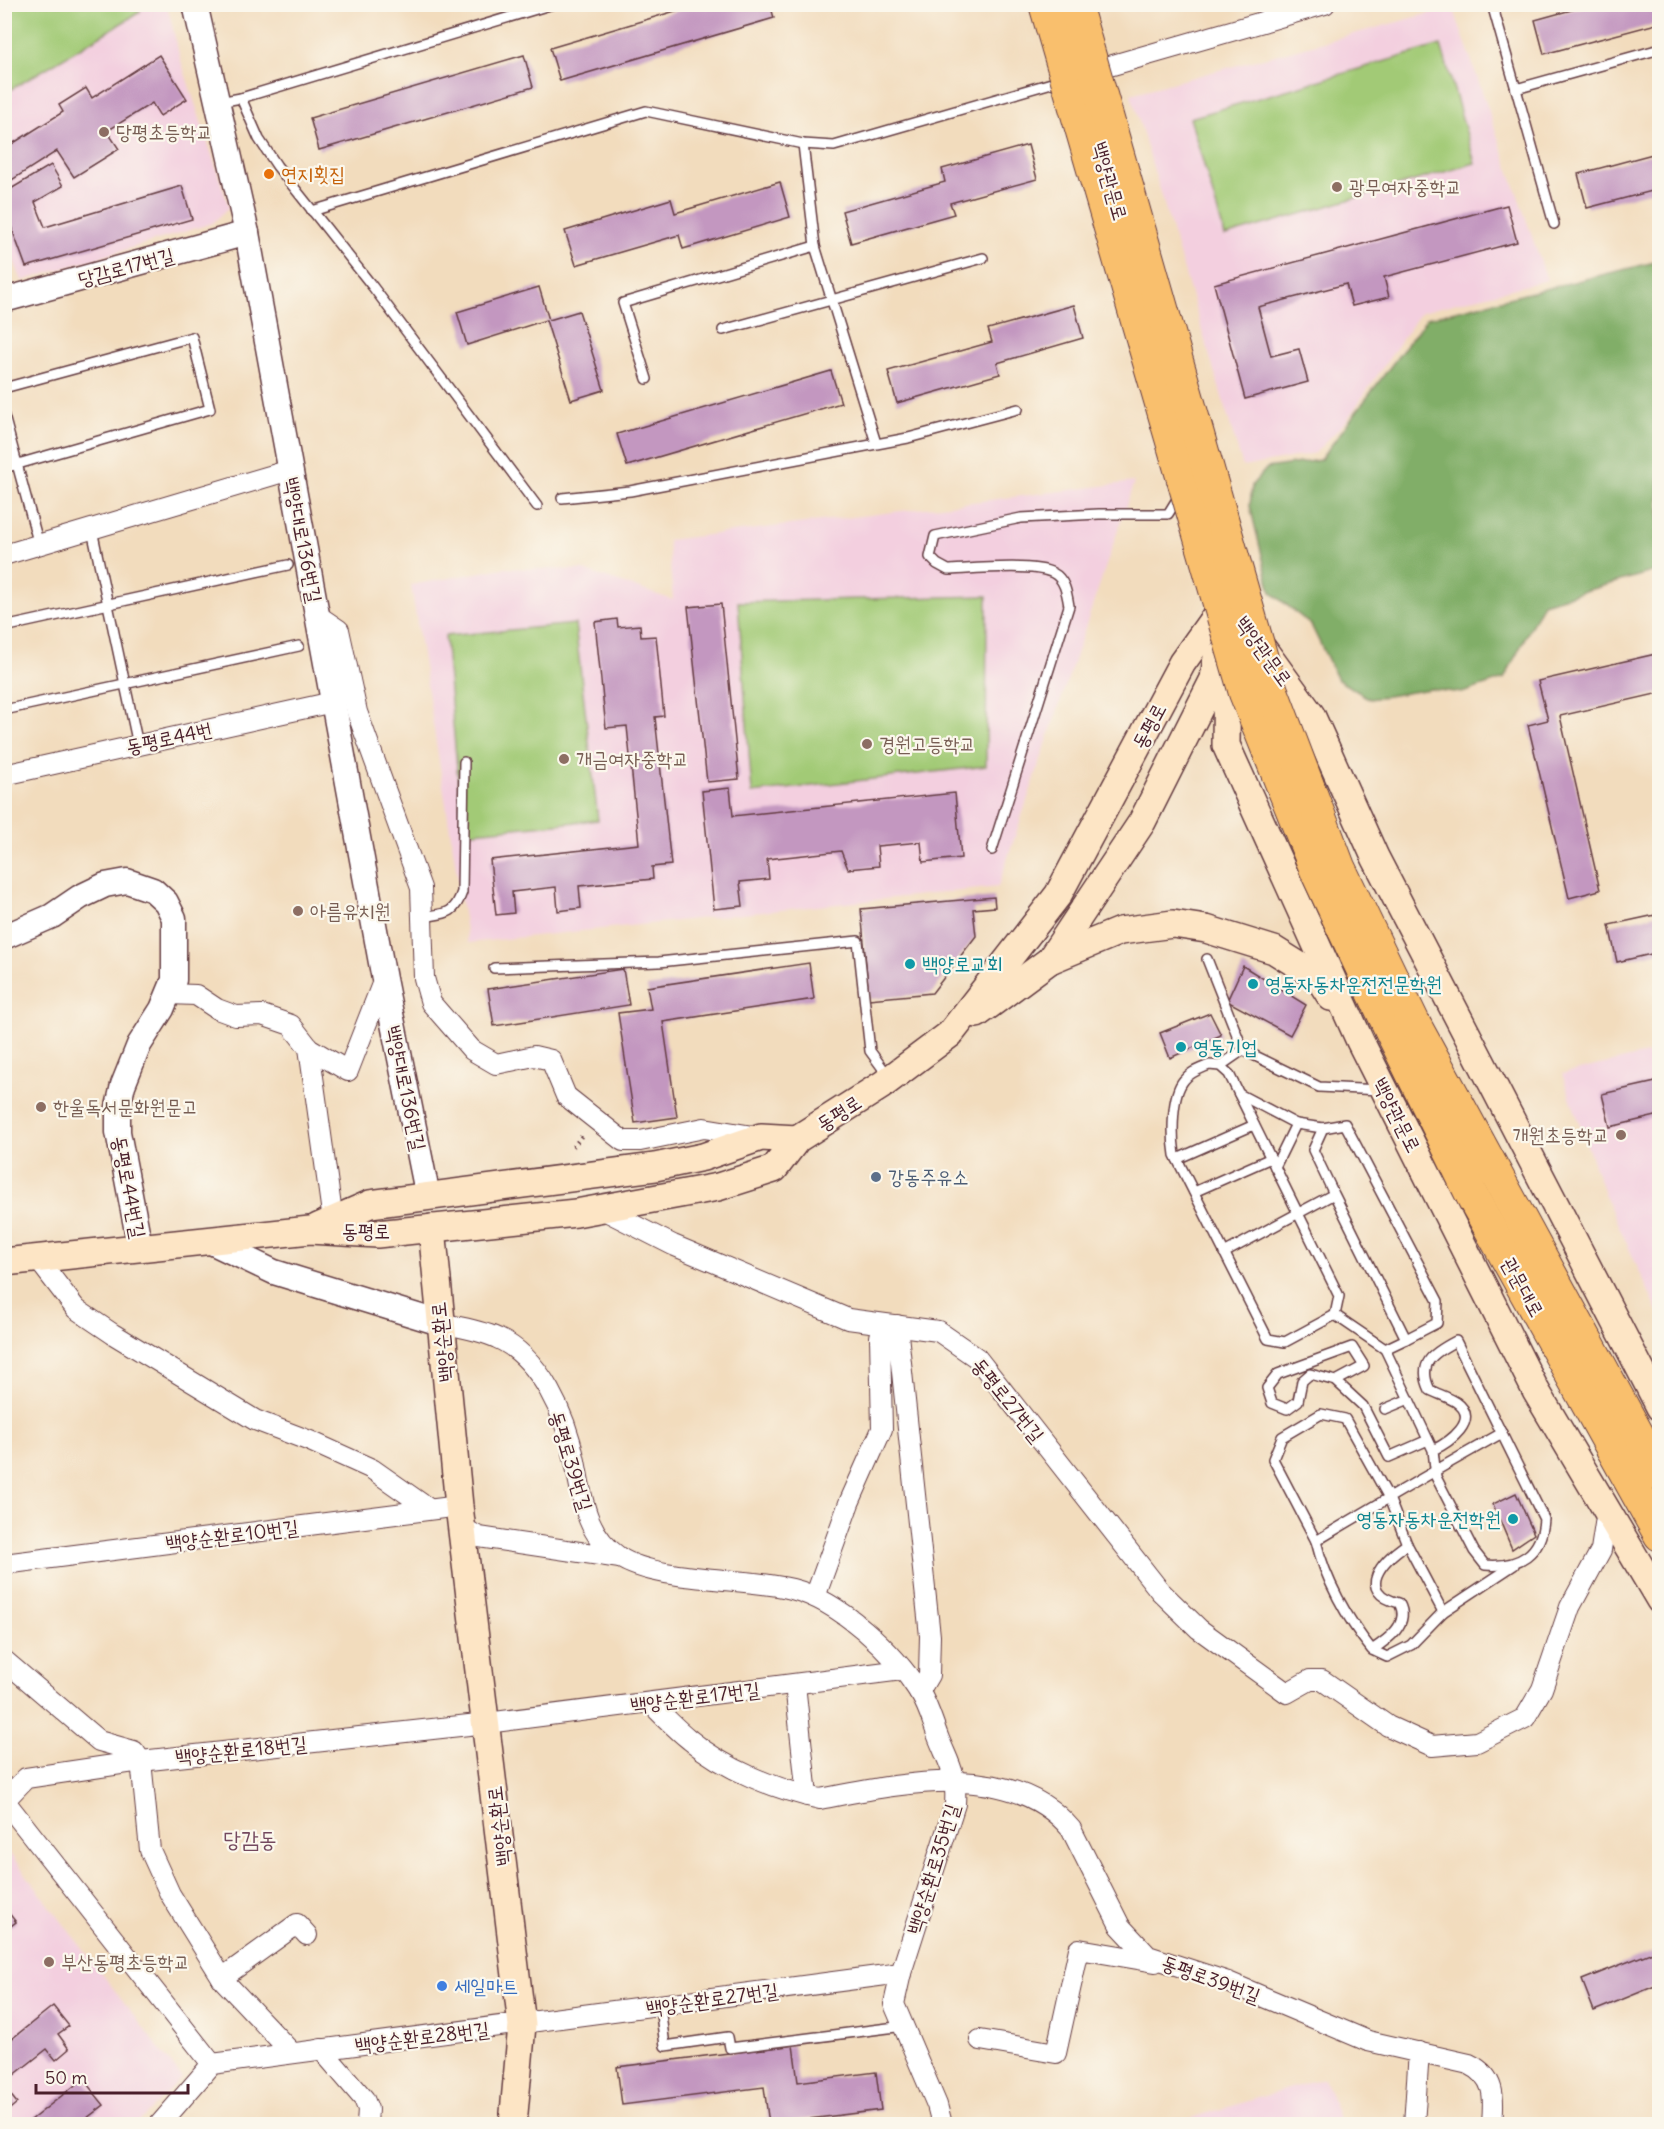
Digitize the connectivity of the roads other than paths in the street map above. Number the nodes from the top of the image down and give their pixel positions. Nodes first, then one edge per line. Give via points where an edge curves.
1 (195, 4) edge
2 (552, 4) edge
3 (1045, 4) edge
4 (1061, 4) edge
5 (1075, 4) edge
6 (1325, 4) edge
7 (1492, 4) edge
8 (1659, 49) edge
9 (1081, 74) junction
10 (1516, 89) junction
11 (230, 100) junction
12 (803, 144) junction
13 (312, 212) junction
14 (1554, 224) dead end
15 (247, 233) junction
16 (814, 246) junction
17 (983, 258) dead end
18 (831, 299) junction
19 (4, 300) edge
20 (723, 330) dead end
21 (647, 379) dead end
22 (4, 388) edge
23 (1018, 409) dead end
24 (4, 416) edge
25 (876, 443) junction
26 (18, 464) junction
27 (4, 468) edge
28 (290, 470) junction
29 (1192, 474) junction
30 (562, 498) dead end
31 (537, 506) dead end
32 (92, 530) junction
33 (39, 545) junction
34 (4, 555) edge
35 (288, 565) dead end
36 (1227, 600) junction
37 (108, 605) junction
38 (317, 615) junction
39 (4, 627) edge
40 (299, 646) dead end
41 (124, 684) junction
42 (333, 702) junction
43 (4, 710) edge
44 (138, 745) junction
45 (464, 762) dead end
46 (4, 775) edge
47 (992, 850) dead end
48 (422, 917) junction
49 (4, 937) edge
50 (1207, 958) dead end
51 (1050, 960) junction
52 (494, 968) dead end
53 (384, 979) junction
54 (168, 994) junction
55 (1404, 1031) junction
56 (950, 1034) junction
57 (1360, 1041) junction
58 (309, 1048) junction
59 (1243, 1050) junction
60 (1220, 1066) junction
61 (891, 1078) junction
62 (1385, 1091) junction
63 (1239, 1094) junction
64 (1296, 1124) junction
65 (1254, 1125) junction
66 (1323, 1128) junction
67 (761, 1137) junction
68 (797, 1139) junction
69 (1177, 1159) junction
70 (1273, 1162) junction
71 (1194, 1192) junction
72 (1334, 1194) junction
73 (428, 1197) junction
74 (602, 1209) junction
75 (1298, 1214) junction
76 (321, 1226) junction
77 (432, 1228) junction
78 (208, 1240) junction
79 (141, 1247) junction
80 (1224, 1253) junction
81 (37, 1258) junction
82 (4, 1262) edge
83 (1335, 1315) junction
84 (440, 1323) junction
85 (897, 1325) junction
86 (1406, 1339) junction
87 (1385, 1349) junction
88 (1336, 1381) junction
89 (1409, 1399) junction
90 (1659, 1407) edge
91 (1385, 1409) dead end
92 (1502, 1433) junction
93 (1428, 1440) junction
94 (1433, 1450) junction
95 (1435, 1470) junction
96 (1659, 1474) edge
97 (1389, 1498) junction
98 (429, 1509) junction
99 (1607, 1511) junction
100 (461, 1517) junction
101 (1659, 1534) edge
102 (1316, 1541) junction
103 (1407, 1544) junction
104 (620, 1558) junction
105 (1520, 1562) junction
106 (4, 1564) edge
107 (815, 1597) junction
108 (1659, 1600) edge
109 (1443, 1612) junction
110 (1372, 1650) junction
111 (4, 1660) edge
112 (902, 1671) junction
113 (795, 1684) junction
114 (919, 1692) junction
115 (650, 1702) junction
116 (488, 1723) junction
117 (141, 1761) junction
118 (957, 1781) junction
119 (807, 1796) junction
120 (5, 1800) edge
121 (307, 1935) dead end
122 (1167, 1964) junction
123 (901, 1973) junction
124 (222, 1978) junction
125 (660, 2007) junction
126 (522, 2025) junction
127 (904, 2026) junction
128 (980, 2040) dead end
129 (321, 2049) junction
130 (1419, 2052) junction
131 (292, 2053) junction
132 (212, 2064) junction
133 (160, 2124) edge
134 (367, 2124) edge
135 (513, 2124) edge
136 (942, 2124) edge
137 (1414, 2124) edge
138 (1492, 2124) edge

1 - 11 street, 백양대로136번길
2 - 11 lane
3 - 55 highway, bridge via 1245,693 1318,875
4 - 9 main road, 백양관문로
5 - 55 highway, bridge via 1269,683
6 - 9 street
7 - 10 lane
8 - 10 lane
9 - 12 lane via 848,143
9 - 29 main road, 백양관문로
10 - 14 lane
11 - 13 lane, 백양대로136번길
11 - 15 street, 백양대로136번길
12 - 13 lane via 646,111
12 - 16 lane
13 - 31 lane, 백양대로136번길
15 - 19 street, 당감로17번길
15 - 28 street, 백양대로136번길
16 - 18 lane
16 - 21 lane via 623,303
17 - 18 lane
18 - 20 lane
18 - 25 lane
22 - 26 lane via 192,337 210,409
23 - 25 lane
24 - 26 lane
25 - 30 lane via 630,492
26 - 27 lane
26 - 33 lane
28 - 32 street
28 - 38 street, 백양대로136번길
29 - 36 main road, 백양관문로
29 - 47 lane via 1168,514 1021,518 935,536 930,556 948,570 1037,568 1055,573 1066,589 1069,606
32 - 33 street
32 - 37 lane
33 - 34 street
35 - 37 lane
36 - 51 main road, 동평로 via 1214,679 1142,822
36 - 56 main road, 동평로 via 1182,663 1058,895
36 - 57 main road, 백양관문로 via 1226,745
36 - 90 main road, 백양관문로 via 1311,715 1375,857
37 - 39 lane
37 - 41 lane
38 - 42 street, 백양대로136번길
38 - 48 street via 339,630 357,712 421,888
40 - 41 lane
41 - 43 lane
41 - 44 lane
42 - 44 street, 동평로44번
42 - 53 street, 백양대로136번길
44 - 46 street, 동평로44번
45 - 48 lane via 462,892 451,912
48 - 67 street via 424,978 431,1003 472,1050 496,1064 534,1056 551,1060 566,1096 622,1141 704,1128
49 - 54 street, 동평로44번길 via 52,916 105,885 127,881 141,884 166,902 174,918 176,957
50 - 59 lane
51 - 56 main road
51 - 57 main road via 1120,931 1173,924 1206,929 1274,950 1319,978
52 - 61 lane via 659,962 858,941 870,1051
53 - 58 street, 백양대로136번길 via 348,1071
53 - 73 street, 백양대로136번길
54 - 58 street via 196,995 236,1016 262,1015 291,1025
54 - 79 street, 동평로44번길 via 139,1046 118,1107 117,1132
55 - 96 highway, 관문대로
55 - 101 highway, 관문대로 via 1472,1196
56 - 61 main road, 동평로
57 - 62 main road, 백양관문로
58 - 76 street, 동평로
59 - 60 lane
59 - 62 lane via 1319,1087
60 - 63 lane
60 - 69 lane via 1209,1065 1182,1082 1172,1133
61 - 68 main road, 동평로
62 - 99 main road, 백양관문로 via 1536,1391
63 - 64 lane
63 - 65 lane
64 - 66 lane
64 - 70 lane
65 - 69 lane
65 - 70 lane
66 - 72 lane via 1313,1150
66 - 86 lane via 1345,1124 1438,1301 1437,1323
67 - 68 main road, 동평로
67 - 73 main road, 동평로 via 703,1157 655,1167
68 - 74 main road, 동평로 via 774,1169 718,1187
69 - 71 lane
70 - 71 lane
70 - 75 lane
71 - 80 lane
72 - 75 lane
72 - 86 lane
73 - 76 main road, 동평로 via 370,1204
74 - 77 main road, 동평로
74 - 85 street, 동평로27번길 via 673,1245 848,1319
75 - 80 lane
75 - 83 lane via 1339,1296
76 - 77 main road, 동평로 via 376,1234
76 - 78 main road, 동평로
77 - 84 main road, 백양순환로
78 - 79 main road, 동평로
78 - 84 street, 동평로39번길 via 274,1272
79 - 81 main road, 동평로
80 - 83 lane via 1268,1339 1285,1342
81 - 82 main road, 동평로
81 - 98 street via 66,1299 112,1334 255,1420 372,1469
83 - 87 lane
84 - 100 main road, 백양순환로
84 - 104 street, 동평로39번길 via 499,1338 528,1362 543,1381 565,1429 582,1507 605,1546
85 - 99 street, 동평로27번길 via 938,1331 977,1358 1160,1591 1199,1629 1287,1693 1310,1680 1322,1680 1388,1726 1432,1746 1477,1742 1525,1718 1542,1689 1570,1608 1601,1550
85 - 107 street via 880,1337 882,1429 849,1503
85 - 114 street via 930,1636 929,1675
86 - 87 lane
87 - 89 lane
88 - 88 lane via 1364,1366 1352,1347 1278,1374 1267,1388 1272,1403 1287,1409 1298,1401 1302,1381 1310,1374
88 - 93 lane via 1363,1406 1389,1456
89 - 91 lane
89 - 93 lane
92 - 94 lane via 1456,1341 1438,1350 1427,1362 1424,1378 1430,1390 1457,1403 1463,1426 1458,1436
92 - 95 lane
92 - 105 lane via 1544,1519 1543,1534 1536,1548
93 - 94 lane
94 - 95 lane
95 - 97 lane
95 - 105 lane via 1474,1551 1485,1565
97 - 102 lane
97 - 102 lane via 1345,1419 1321,1414 1300,1425 1282,1437 1273,1459
97 - 103 lane
98 - 100 street, 백양순환로10번길
98 - 106 street, 백양순환로10번길
99 - 108 main road, 백양관문로
100 - 104 street via 479,1537
100 - 116 main road, 백양순환로
102 - 110 lane via 1322,1565
103 - 109 lane
103 - 110 lane via 1391,1554 1374,1581 1377,1591 1387,1600 1399,1603 1403,1610 1392,1637
104 - 107 street, 동평로39번길 via 657,1571 782,1587
105 - 109 lane
107 - 112 street, 동평로39번길 via 857,1625
109 - 110 lane via 1411,1645 1387,1657
111 - 117 street via 99,1741 134,1751
112 - 113 street, 백양순환로17번길
112 - 114 street, 동평로39번길
113 - 115 street, 백양순환로17번길
113 - 119 street
114 - 118 street, 백양순환로35번길
115 - 116 street, 백양순환로17번길
115 - 119 street, 동평로39번길 via 692,1742 730,1766
116 - 117 street, 백양순환로18번길
116 - 126 main road, 백양순환로
117 - 120 street, 백양순환로18번길 via 27,1778
117 - 124 street via 150,1850 170,1894
118 - 119 street, 동평로39번길 via 916,1783 820,1798
118 - 122 street, 동평로39번길 via 1036,1800 1061,1817 1071,1829 1120,1926 1148,1956
118 - 123 street, 백양순환로35번길 via 955,1804
120 - 132 street
121 - 124 street via 297,1924
122 - 128 street via 1078,1949 1056,2053
122 - 130 street, 동평로39번길 via 1228,1982 1368,2042
123 - 125 street, 백양순환로27번길
123 - 127 street, 백양순환로35번길 via 894,2004
124 - 131 street
125 - 126 street, 백양순환로27번길
125 - 127 lane via 665,2046 728,2037 730,2048
126 - 129 street, 백양순환로28번길
126 - 135 main road, 백양순환로
127 - 136 street, 백양순환로35번길
129 - 131 street, 백양순환로28번길
129 - 134 street, 백양순환로28번길 via 364,2099
130 - 137 street
130 - 138 street, 동평로39번길 via 1483,2071 1494,2102
131 - 132 street, 백양순환로28번길
132 - 133 street

